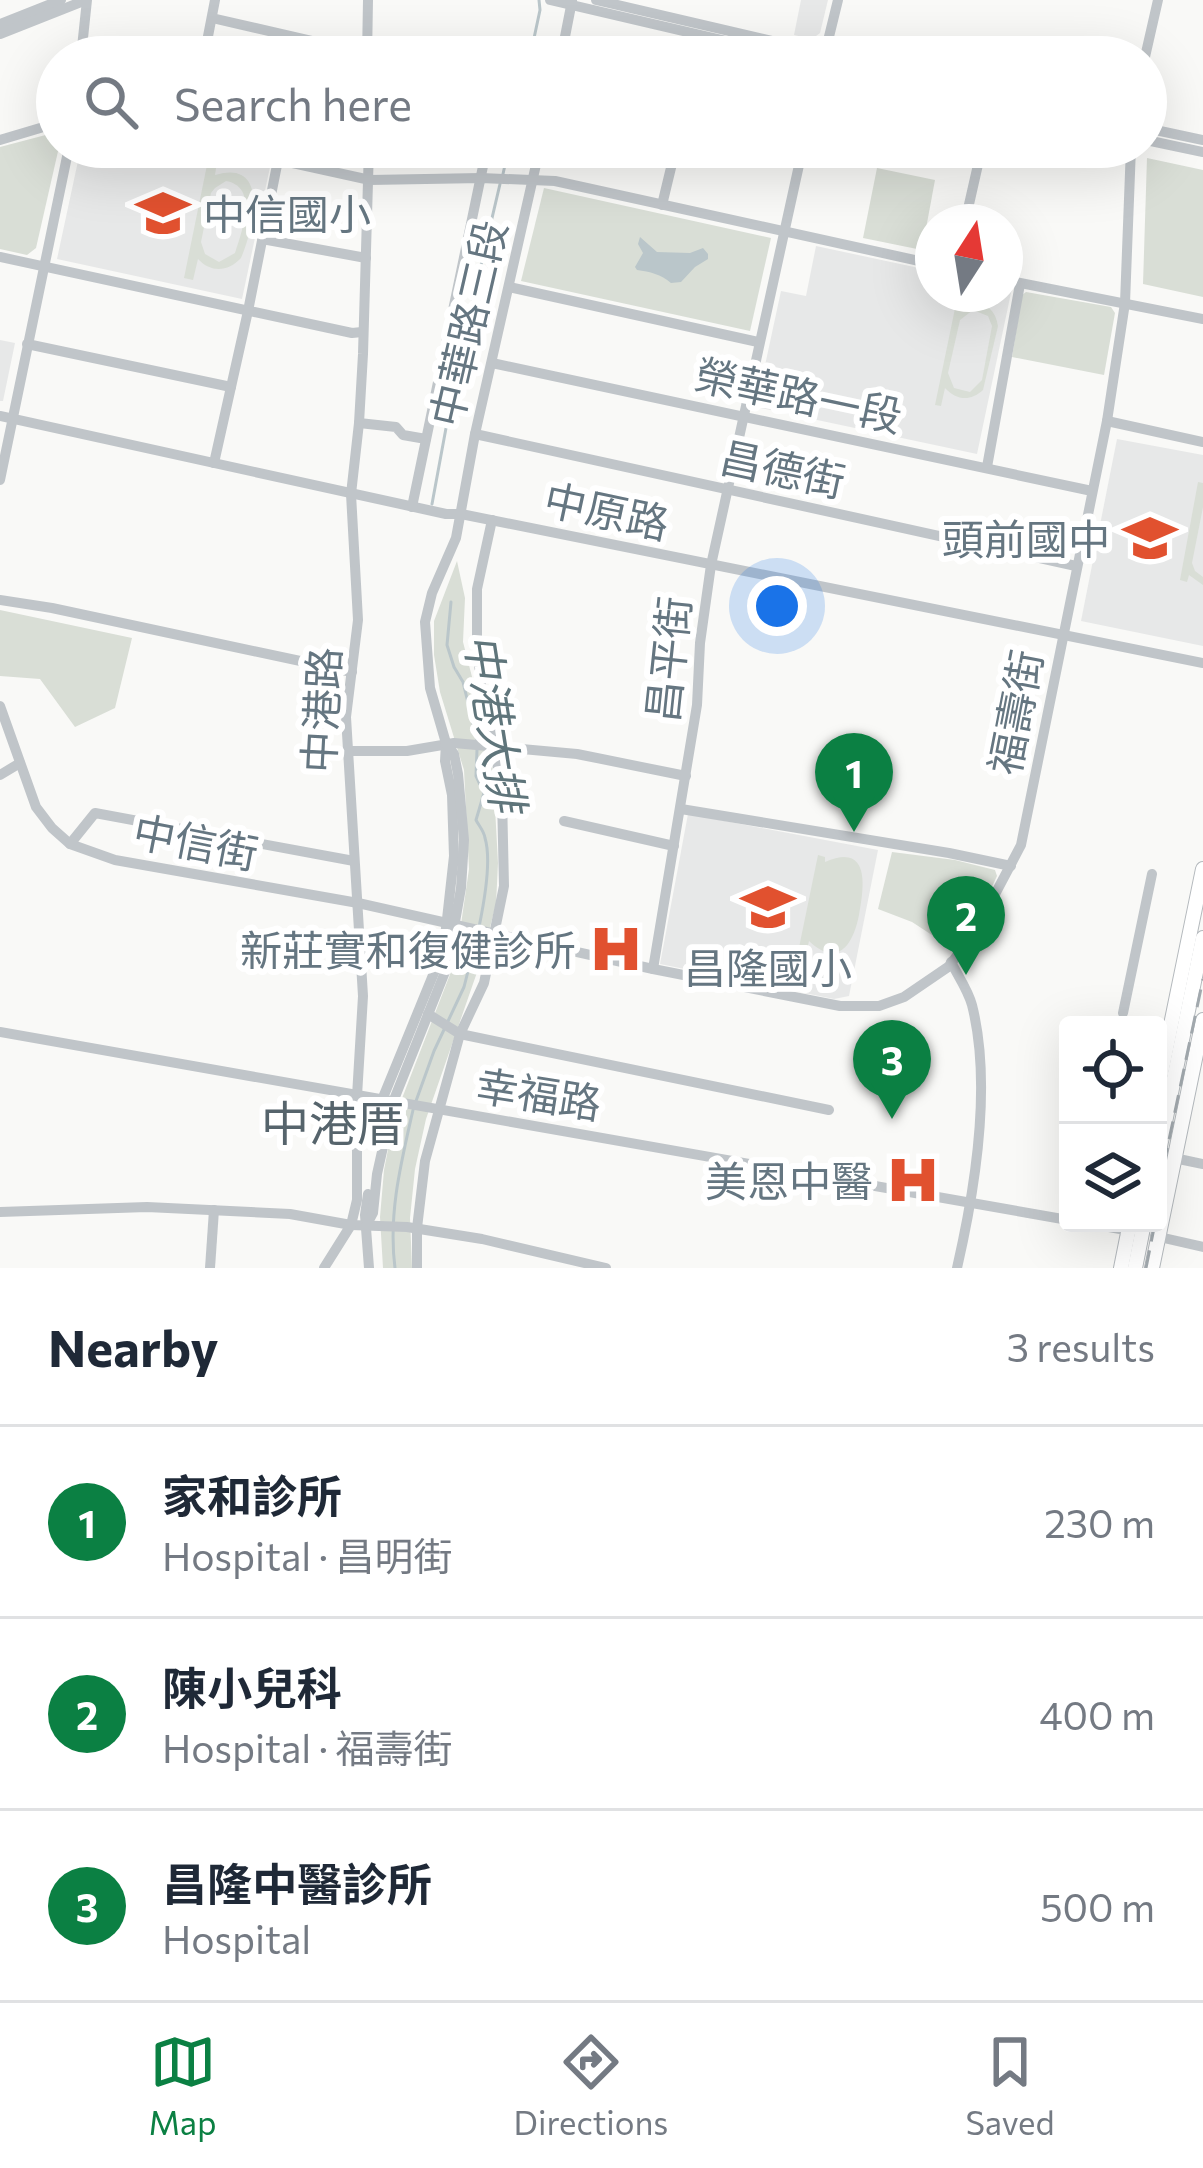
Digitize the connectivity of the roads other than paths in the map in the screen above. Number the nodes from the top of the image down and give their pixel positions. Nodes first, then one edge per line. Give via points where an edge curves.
1 (61, 0) edge
2 (86, 0) edge
3 (215, 0) edge
4 (368, 0) edge
5 (552, 0) edge
6 (596, 0) edge
7 (838, 0) edge
8 (1158, 0) edge
9 (572, 3) edge
10 (212, 17) junction
11 (0, 23) edge
12 (0, 34) edge
13 (83, 36) edge
14 (208, 36) edge
15 (290, 36) edge
16 (367, 36) edge
17 (565, 36) edge
18 (703, 36) edge
19 (746, 36) edge
20 (829, 36) edge
21 (1150, 36) edge
22 (36, 129) edge
23 (1167, 132) edge
24 (0, 140) edge
25 (1203, 140) edge
26 (1167, 144) edge
27 (1203, 152) edge
28 (64, 168) edge
29 (276, 168) edge
30 (315, 168) edge
31 (370, 168) edge
32 (483, 168) edge
33 (536, 168) edge
34 (671, 168) edge
35 (798, 168) edge
36 (977, 168) edge
37 (1130, 168) edge
38 (481, 178) junction
39 (370, 180) junction
40 (533, 180) junction
41 (969, 204) edge
42 (662, 205) junction
43 (783, 232) junction
44 (262, 239) junction
45 (0, 257) edge
46 (366, 258) junction
47 (915, 259) edge
48 (43, 266) junction
49 (1023, 285) edge
50 (509, 287) junction
51 (1126, 302) junction
52 (248, 311) junction
53 (1015, 312) edge
54 (1203, 319) edge
55 (362, 332) junction
56 (758, 342) junction
57 (28, 344) junction
58 (491, 363) junction
59 (231, 387) junction
60 (741, 416) junction
61 (6, 418) edge
62 (1107, 421) junction
63 (359, 423) junction
64 (476, 434) junction
65 (426, 439) junction
66 (1203, 442) edge
67 (214, 463) junction
68 (987, 467) junction
69 (0, 480) edge
70 (726, 489) junction
71 (1092, 491) junction
72 (351, 494) junction
73 (414, 507) junction
74 (461, 514) junction
75 (493, 520) junction
76 (711, 565) junction
77 (1076, 566) junction
78 (0, 600) edge
79 (1063, 637) junction
80 (1203, 663) edge
81 (352, 672) junction
82 (0, 706) edge
83 (450, 743) junction
84 (491, 746) junction
85 (347, 751) junction
86 (20, 763) junction
87 (0, 775) edge
88 (686, 776) junction
89 (681, 808) junction
90 (564, 821) dead end
91 (70, 844) junction
92 (674, 846) junction
93 (354, 861) junction
94 (1010, 866) junction
95 (1152, 874) dead end
96 (1201, 885) edge
97 (358, 903) junction
98 (456, 924) junction
99 (492, 932) junction
100 (1203, 938) edge
101 (951, 962) junction
102 (653, 969) junction
103 (1123, 1013) dead end
104 (428, 1014) junction
105 (1203, 1019) edge
106 (0, 1032) edge
107 (457, 1033) junction
108 (1167, 1046) edge
109 (1197, 1074) edge
110 (357, 1096) junction
111 (393, 1102) junction
112 (435, 1109) junction
113 (829, 1110) dead end
114 (1167, 1151) edge
115 (1167, 1154) edge
116 (1167, 1157) edge
117 (1203, 1164) edge
118 (971, 1202) junction
119 (214, 1210) junction
120 (0, 1212) edge
121 (1059, 1218) edge
122 (351, 1225) junction
123 (370, 1227) junction
124 (412, 1228) junction
125 (1139, 1232) edge
126 (1141, 1232) edge
127 (1142, 1232) edge
128 (1151, 1232) edge
129 (1203, 1247) edge
130 (579, 1264) edge
131 (210, 1268) edge
132 (324, 1268) edge
133 (369, 1268) edge
134 (417, 1268) edge
135 (606, 1268) edge
136 (957, 1268) edge
137 (1121, 1268) edge
138 (1135, 1268) edge
139 (1152, 1268) edge

1 - 11 street
2 - 12 street
2 - 13 street
3 - 10 street
4 - 16 street
5 - 9 street
6 - 19 street
7 - 20 street
8 - 21 street
9 - 17 street
9 - 18 street
10 - 14 street
10 - 15 street
22 - 24 street
23 - 25 street
26 - 27 street
28 - 48 street
29 - 44 street
30 - 39 street
31 - 39 street, 中港路
32 - 38 street
33 - 40 street, 中華路三段
34 - 42 street
35 - 43 street, 昌平街
36 - 41 street
37 - 51 street, 福壽街
38 - 39 street
38 - 40 street
38 - 65 street
39 - 46 street, 中港路
40 - 42 street
40 - 50 street, 中華路三段
42 - 43 street
43 - 47 street
43 - 56 street, 昌平街
44 - 46 street
44 - 52 street
45 - 48 street
46 - 55 street, 中港路
48 - 52 street
48 - 57 street
49 - 51 street
50 - 56 street
50 - 58 street, 中華路三段
51 - 54 street
51 - 62 street, 福壽街
52 - 55 street
52 - 59 street
53 - 68 street
55 - 63 street, 中港路
56 - 60 street, 昌平街
57 - 59 street
57 - 61 street
58 - 60 street, 榮華路一段
58 - 64 street, 中華路三段
59 - 67 street
60 - 68 street, 榮華路一段
60 - 70 street, 昌平街
61 - 67 street, 中原路
61 - 69 street
62 - 66 street
62 - 71 street, 福壽街
63 - 65 street
63 - 72 street, 中港路
64 - 70 street, 昌德街
64 - 74 street, 中華路三段
65 - 73 street
67 - 72 street, 中原路
68 - 71 street, 榮華路一段
70 - 76 street, 昌平街
70 - 77 street, 昌德街
71 - 77 street, 福壽街
72 - 73 street, 中原路
72 - 81 street, 中港路 via 358,589
73 - 74 street, 中原路
74 - 75 street, 中原路
74 - 83 street, 中華路三段 via 424,632 428,678
75 - 76 street, 中原路
75 - 84 street via 476,604
76 - 79 street, 中原路
76 - 88 street, 昌平街
77 - 79 street, 福壽街
78 - 81 street
79 - 80 street, 中原路
79 - 94 street, 福壽街
81 - 85 street, 中港路
82 - 86 street, 中信街
83 - 84 street
83 - 85 street
83 - 98 street, 中華路三段
84 - 88 street
84 - 99 street via 502,797 504,886
85 - 93 street, 中港路
86 - 87 street
86 - 91 street, 中信街 via 36,806
88 - 89 street, 昌平街
89 - 92 street, 昌平街
89 - 94 street
90 - 92 street
91 - 93 street via 95,813
91 - 97 street, 中信街 via 115,860
92 - 102 street, 昌平街
93 - 97 street, 中港路
94 - 101 street, 福壽街
95 - 103 street
96 - 108 main road
97 - 98 street, 中信街
97 - 110 street, 中港路
98 - 99 street, 中信街
98 - 104 street, 中華路三段
99 - 102 street, 中信街
99 - 107 street via 484,983
100 - 114 main road
101 - 102 street, 福壽街 via 879,1006 840,1006
101 - 118 street via 971,1001 978,1059
104 - 107 street
104 - 111 street, 中華路三段
105 - 109 main road
106 - 110 street, 幸福路
107 - 112 street
107 - 113 street
109 - 115 main road
110 - 111 street, 幸福路
110 - 122 street, 中港路
111 - 112 street, 幸福路
111 - 123 street, 中華路三段
112 - 118 street, 幸福路
112 - 124 street
116 - 117 street
118 - 121 street, 幸福路
118 - 136 street
119 - 120 street
119 - 122 street
119 - 131 street
122 - 123 street
122 - 132 street, 中港路
123 - 124 street
123 - 133 street, 中華路三段
124 - 130 street
124 - 134 street
125 - 137 main road
126 - 138 main road
127 - 139 main road
128 - 129 street
130 - 135 street

